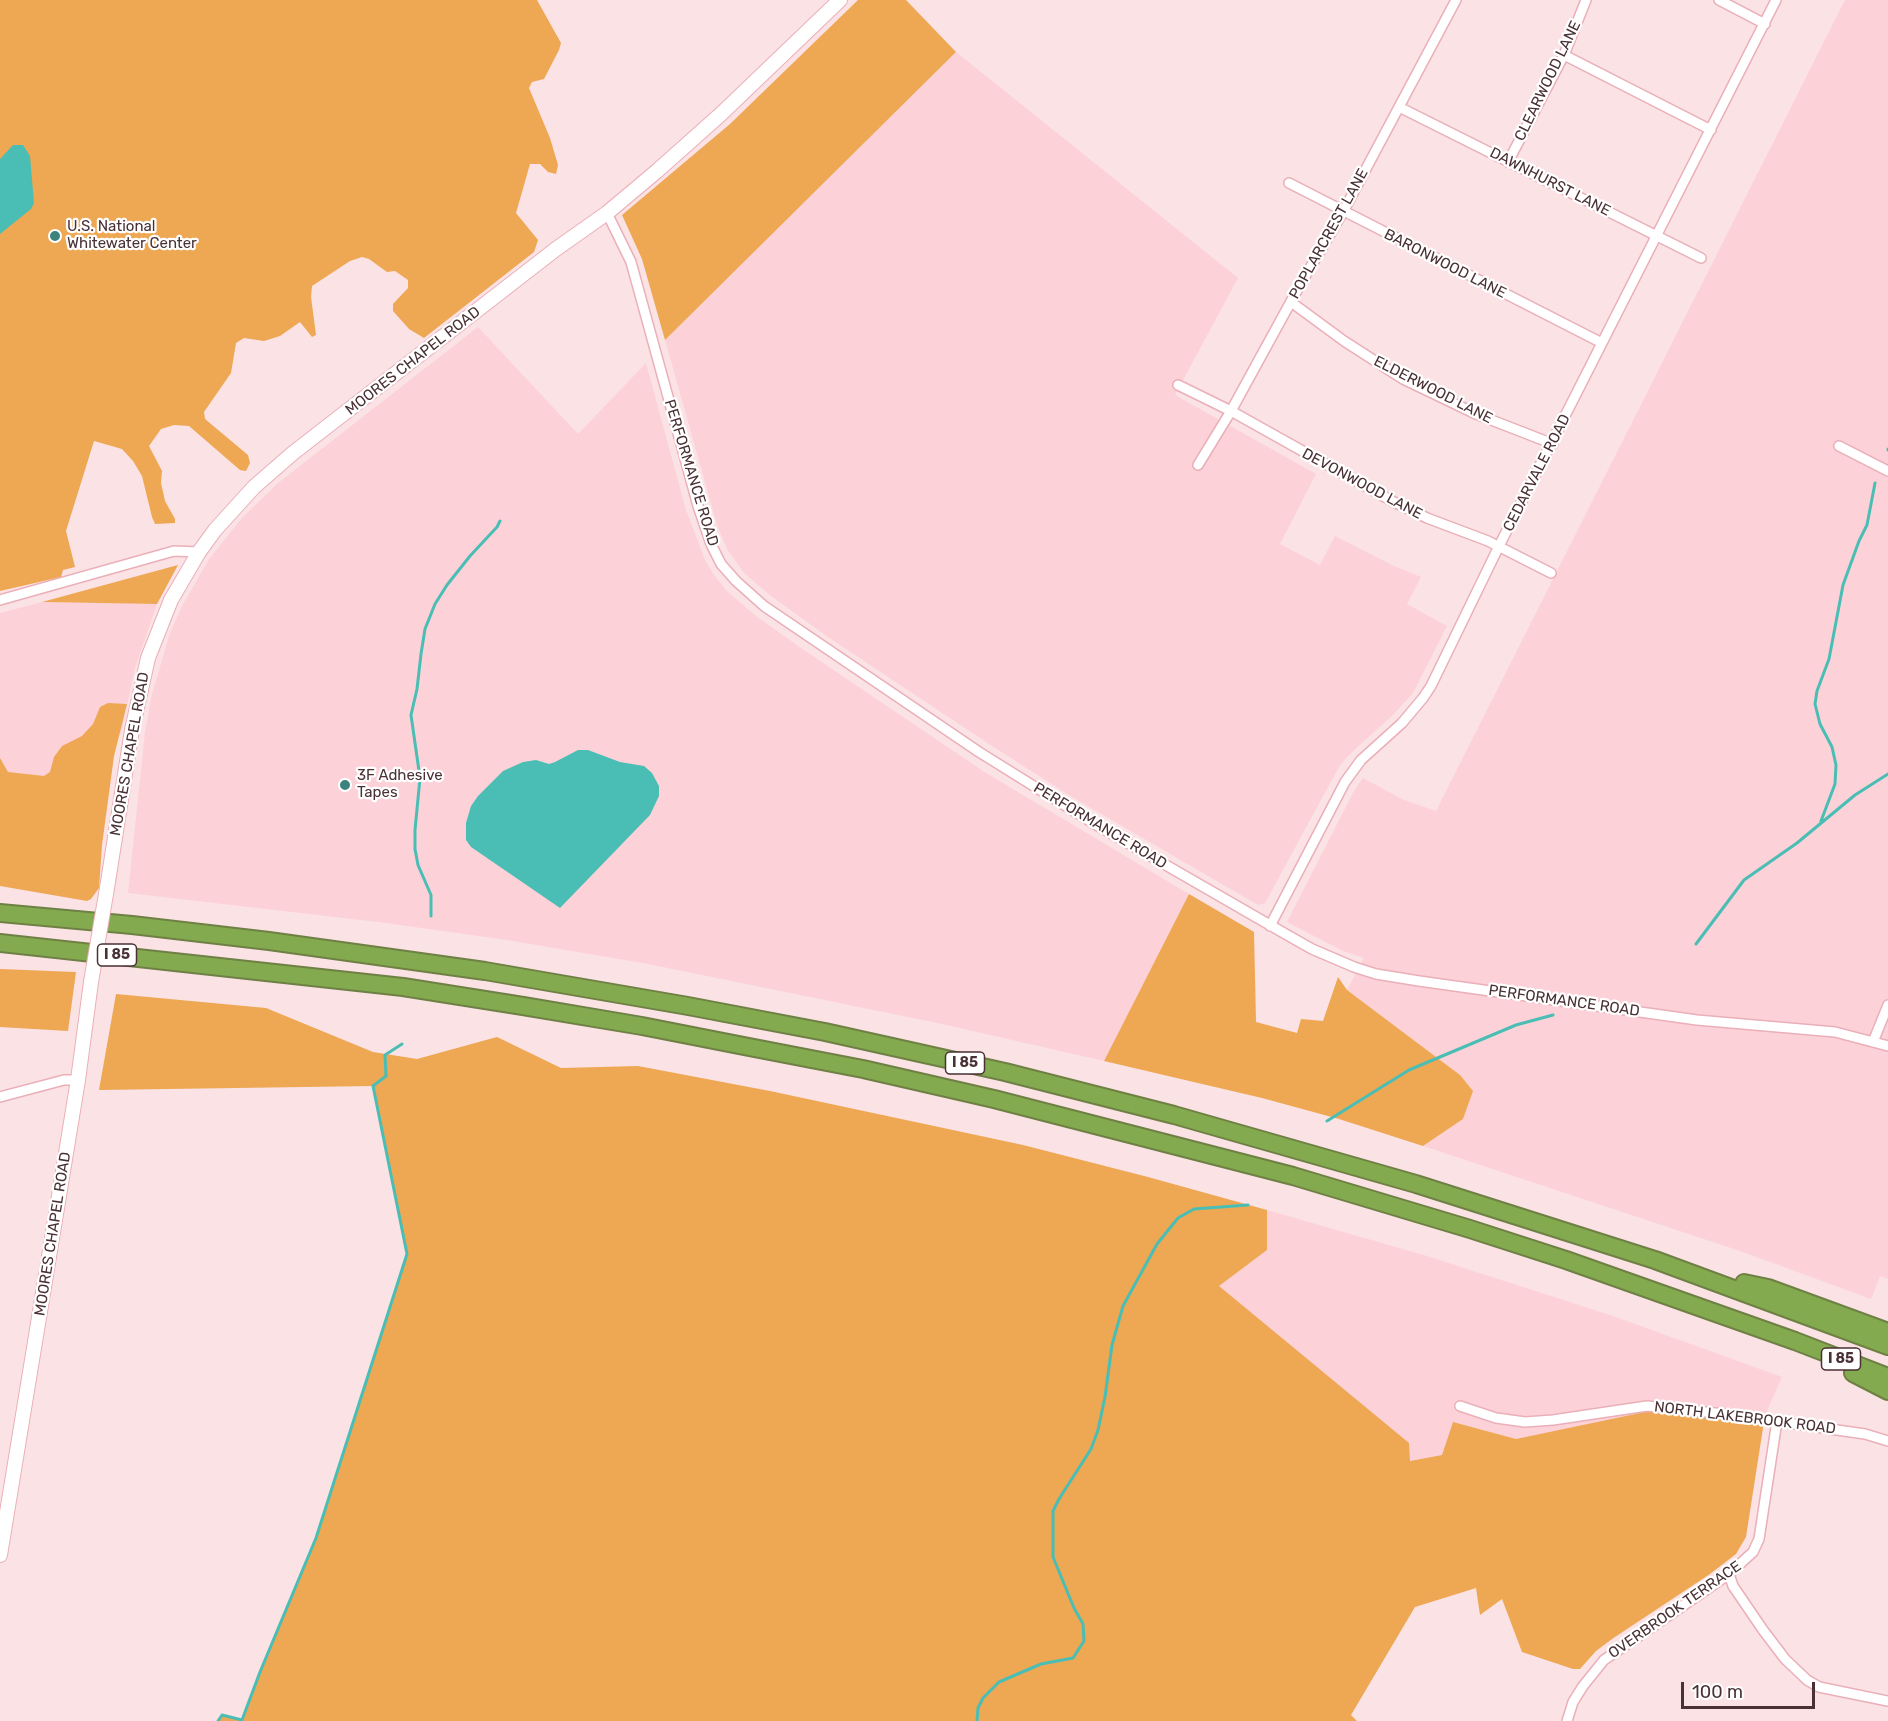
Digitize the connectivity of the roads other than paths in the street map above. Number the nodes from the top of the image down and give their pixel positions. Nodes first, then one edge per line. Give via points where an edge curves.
1 (840, 0) edge
2 (1456, 0) edge
3 (1586, 0) edge
4 (1719, 0) edge
5 (1776, 0) edge
6 (1765, 24) junction
7 (1564, 55) junction
8 (1399, 106) junction
9 (1711, 130) junction
10 (1508, 162) junction
11 (1288, 183) dead end
12 (1343, 212) junction
13 (607, 213) junction
14 (1658, 236) junction
15 (1701, 258) dead end
16 (1291, 302) junction
17 (1602, 343) junction
18 (1178, 385) dead end
19 (1232, 411) junction
20 (1552, 444) junction
21 (1839, 446) dead end
22 (1198, 465) dead end
23 (1888, 471) edge
24 (1499, 546) junction
25 (199, 552) junction
26 (1551, 573) dead end
27 (0, 600) edge
28 (0, 913) edge
29 (1270, 926) junction
30 (0, 944) edge
31 (1888, 1005) edge
32 (1873, 1042) junction
33 (1888, 1046) edge
34 (78, 1080) junction
35 (0, 1097) edge
36 (1654, 1260) junction
37 (1888, 1332) edge
38 (1795, 1341) junction
39 (1888, 1346) edge
40 (1888, 1377) edge
41 (1888, 1391) edge
42 (1460, 1406) dead end
43 (1777, 1421) junction
44 (1888, 1441) edge
45 (0, 1555) edge
46 (1729, 1574) junction
47 (1888, 1701) edge
48 (1568, 1721) edge

1 - 13 main road, MOORES CHAPEL ROAD via 722,114
2 - 8 street, POPLARCREST LANE
3 - 7 street, CLEARWOOD LANE
4 - 6 street
5 - 6 street, CEDARVALE ROAD
6 - 9 street, CEDARVALE ROAD
7 - 9 street
7 - 10 street, CLEARWOOD LANE
8 - 10 street, DAWNHURST LANE
8 - 12 street, POPLARCREST LANE
9 - 14 street, CEDARVALE ROAD
10 - 14 street, DAWNHURST LANE
11 - 12 street, BARONWOOD LANE
12 - 16 street, POPLARCREST LANE
12 - 17 street, BARONWOOD LANE
13 - 25 main road, MOORES CHAPEL ROAD via 293,453 254,488
13 - 29 street, PERFORMANCE ROAD via 633,270 705,528 722,564 736,581 818,644 980,752
14 - 15 street, DAWNHURST LANE
14 - 17 street, CEDARVALE ROAD
16 - 19 street, POPLARCREST LANE
16 - 20 street, ELDERWOOD LANE via 1403,379
17 - 20 street, CEDARVALE ROAD
18 - 19 street, DEVONWOOD LANE
19 - 22 street, POPLARCREST LANE
19 - 24 street, DEVONWOOD LANE via 1392,501
20 - 24 street, CEDARVALE ROAD
21 - 23 street
24 - 26 street, DEVONWOOD LANE
24 - 29 street, CEDARVALE ROAD via 1431,686 1402,723 1361,760 1345,782
25 - 27 street via 174,551
25 - 34 main road, MOORES CHAPEL ROAD, bridge via 171,600 143,677
28 - 36 highway, I 85 via 269,941 485,971 825,1032 1005,1072 1276,1142
29 - 32 street, PERFORMANCE ROAD via 1338,961 1376,974 1698,1020 1817,1030
30 - 38 highway, I 85 via 403,987 642,1026 885,1074 1293,1176 1566,1260
31 - 32 street
32 - 33 street, PERFORMANCE ROAD
34 - 35 street
34 - 45 main road, MOORES CHAPEL ROAD
36 - 37 highway via 1768,1288
36 - 39 highway, I 85
38 - 40 highway, I 85
38 - 41 highway
42 - 43 street, NORTH LAKEBROOK ROAD via 1496,1418 1525,1422 1647,1406
43 - 44 street, NORTH LAKEBROOK ROAD
43 - 46 street, OVERBROOK TERRACE via 1758,1543
46 - 47 street via 1763,1630 1807,1680 1819,1687
46 - 48 street, OVERBROOK TERRACE via 1604,1660 1573,1702

